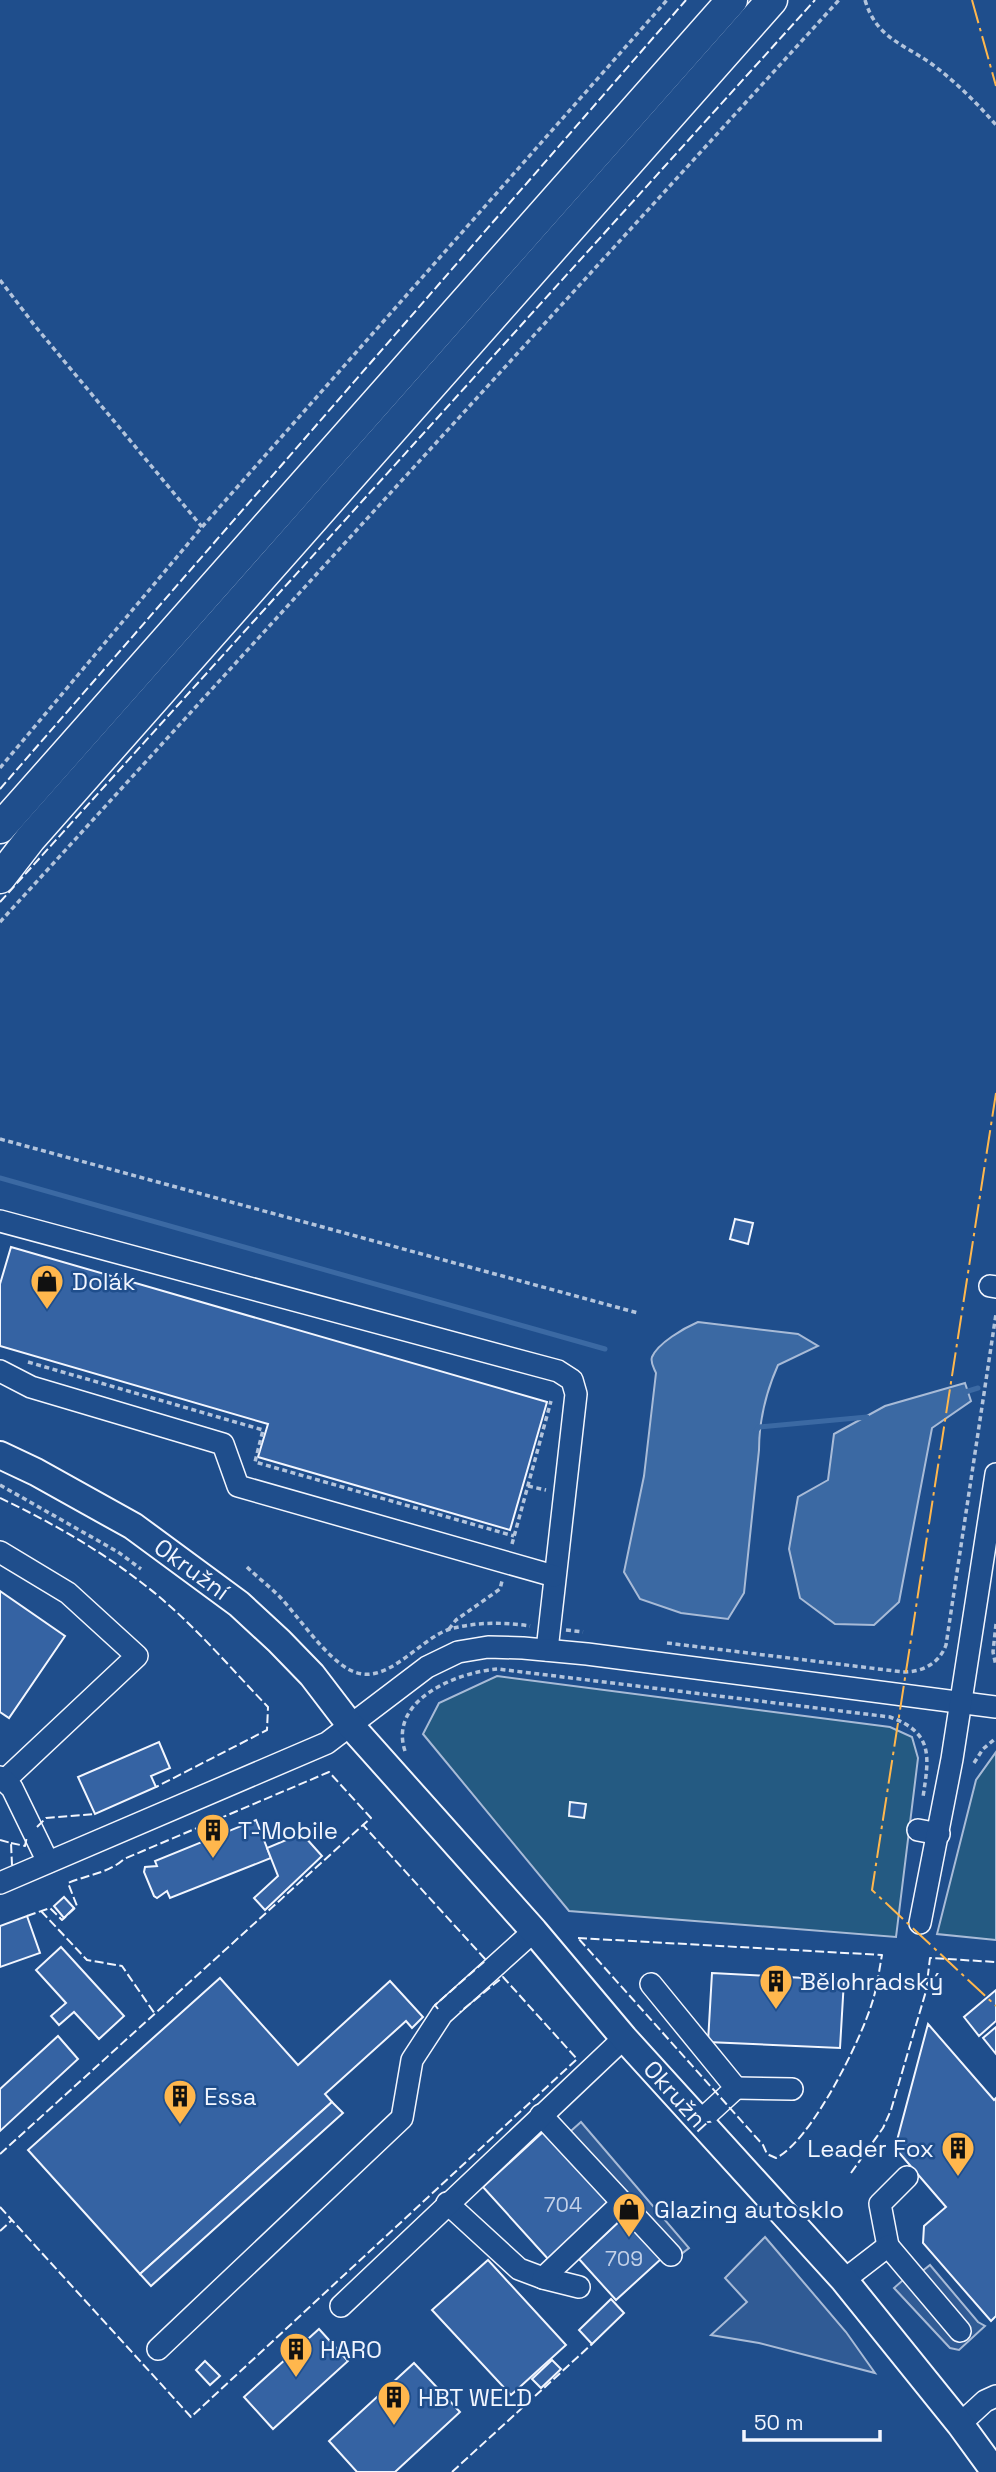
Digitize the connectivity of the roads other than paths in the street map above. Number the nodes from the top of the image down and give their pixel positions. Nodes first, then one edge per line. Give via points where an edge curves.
1 (732, 0) edge
2 (772, 0) edge
3 (0, 828) edge
4 (31, 838) junction
5 (0, 869) edge
6 (0, 878) edge
7 (0, 1220) edge
8 (0, 1371) edge
9 (0, 1455) edge
10 (996, 1474) edge
11 (0, 1552) edge
12 (554, 1576) junction
13 (547, 1650) junction
14 (961, 1703) junction
15 (996, 1707) edge
16 (351, 1726) junction
17 (2, 1779) edge
18 (48, 1862) junction
19 (0, 1883) edge
20 (920, 1923) dead end
21 (534, 1931) junction
22 (650, 1984) dead end
23 (624, 2038) junction
24 (736, 2088) junction
25 (792, 2089) dead end
26 (541, 2115) junction
27 (700, 2121) junction
28 (907, 2177) dead end
29 (447, 2203) junction
30 (622, 2203) junction
31 (888, 2246) junction
32 (671, 2255) dead end
33 (543, 2278) junction
34 (844, 2280) junction
35 (579, 2287) dead end
36 (341, 2306) dead end
37 (960, 2331) dead end
38 (158, 2349) dead end
39 (996, 2396) edge
40 (960, 2424) junction
41 (995, 2472) edge

1 - 3 highway
2 - 4 highway
4 - 5 highway
4 - 6 highway
7 - 12 street via 558,1371 572,1380 576,1394
8 - 12 street via 31,1387 223,1444 238,1486
9 - 16 main road, Okružní via 133,1526 239,1604 312,1675
10 - 14 street
11 - 17 street via 68,1593 137,1656
12 - 13 street
13 - 14 street
13 - 16 street via 488,1647 458,1652 427,1667
14 - 15 street
14 - 20 street via 928,1832
16 - 18 street via 327,1743
16 - 21 main road, Okružní
17 - 18 street via 12,1788
18 - 19 street
21 - 23 main road, Okružní
21 - 38 street via 442,2014 412,2060 402,2118
22 - 24 street
23 - 26 street
23 - 27 main road, Okružní
24 - 25 street
24 - 27 street
26 - 29 street
26 - 30 street
27 - 34 main road, Okružní
28 - 31 street via 880,2204
29 - 33 street via 519,2269
29 - 36 street
30 - 32 street
30 - 33 street
31 - 34 street
31 - 37 street
33 - 35 street
34 - 40 main road, Okružní
39 - 40 street
40 - 41 main road, Okružní

